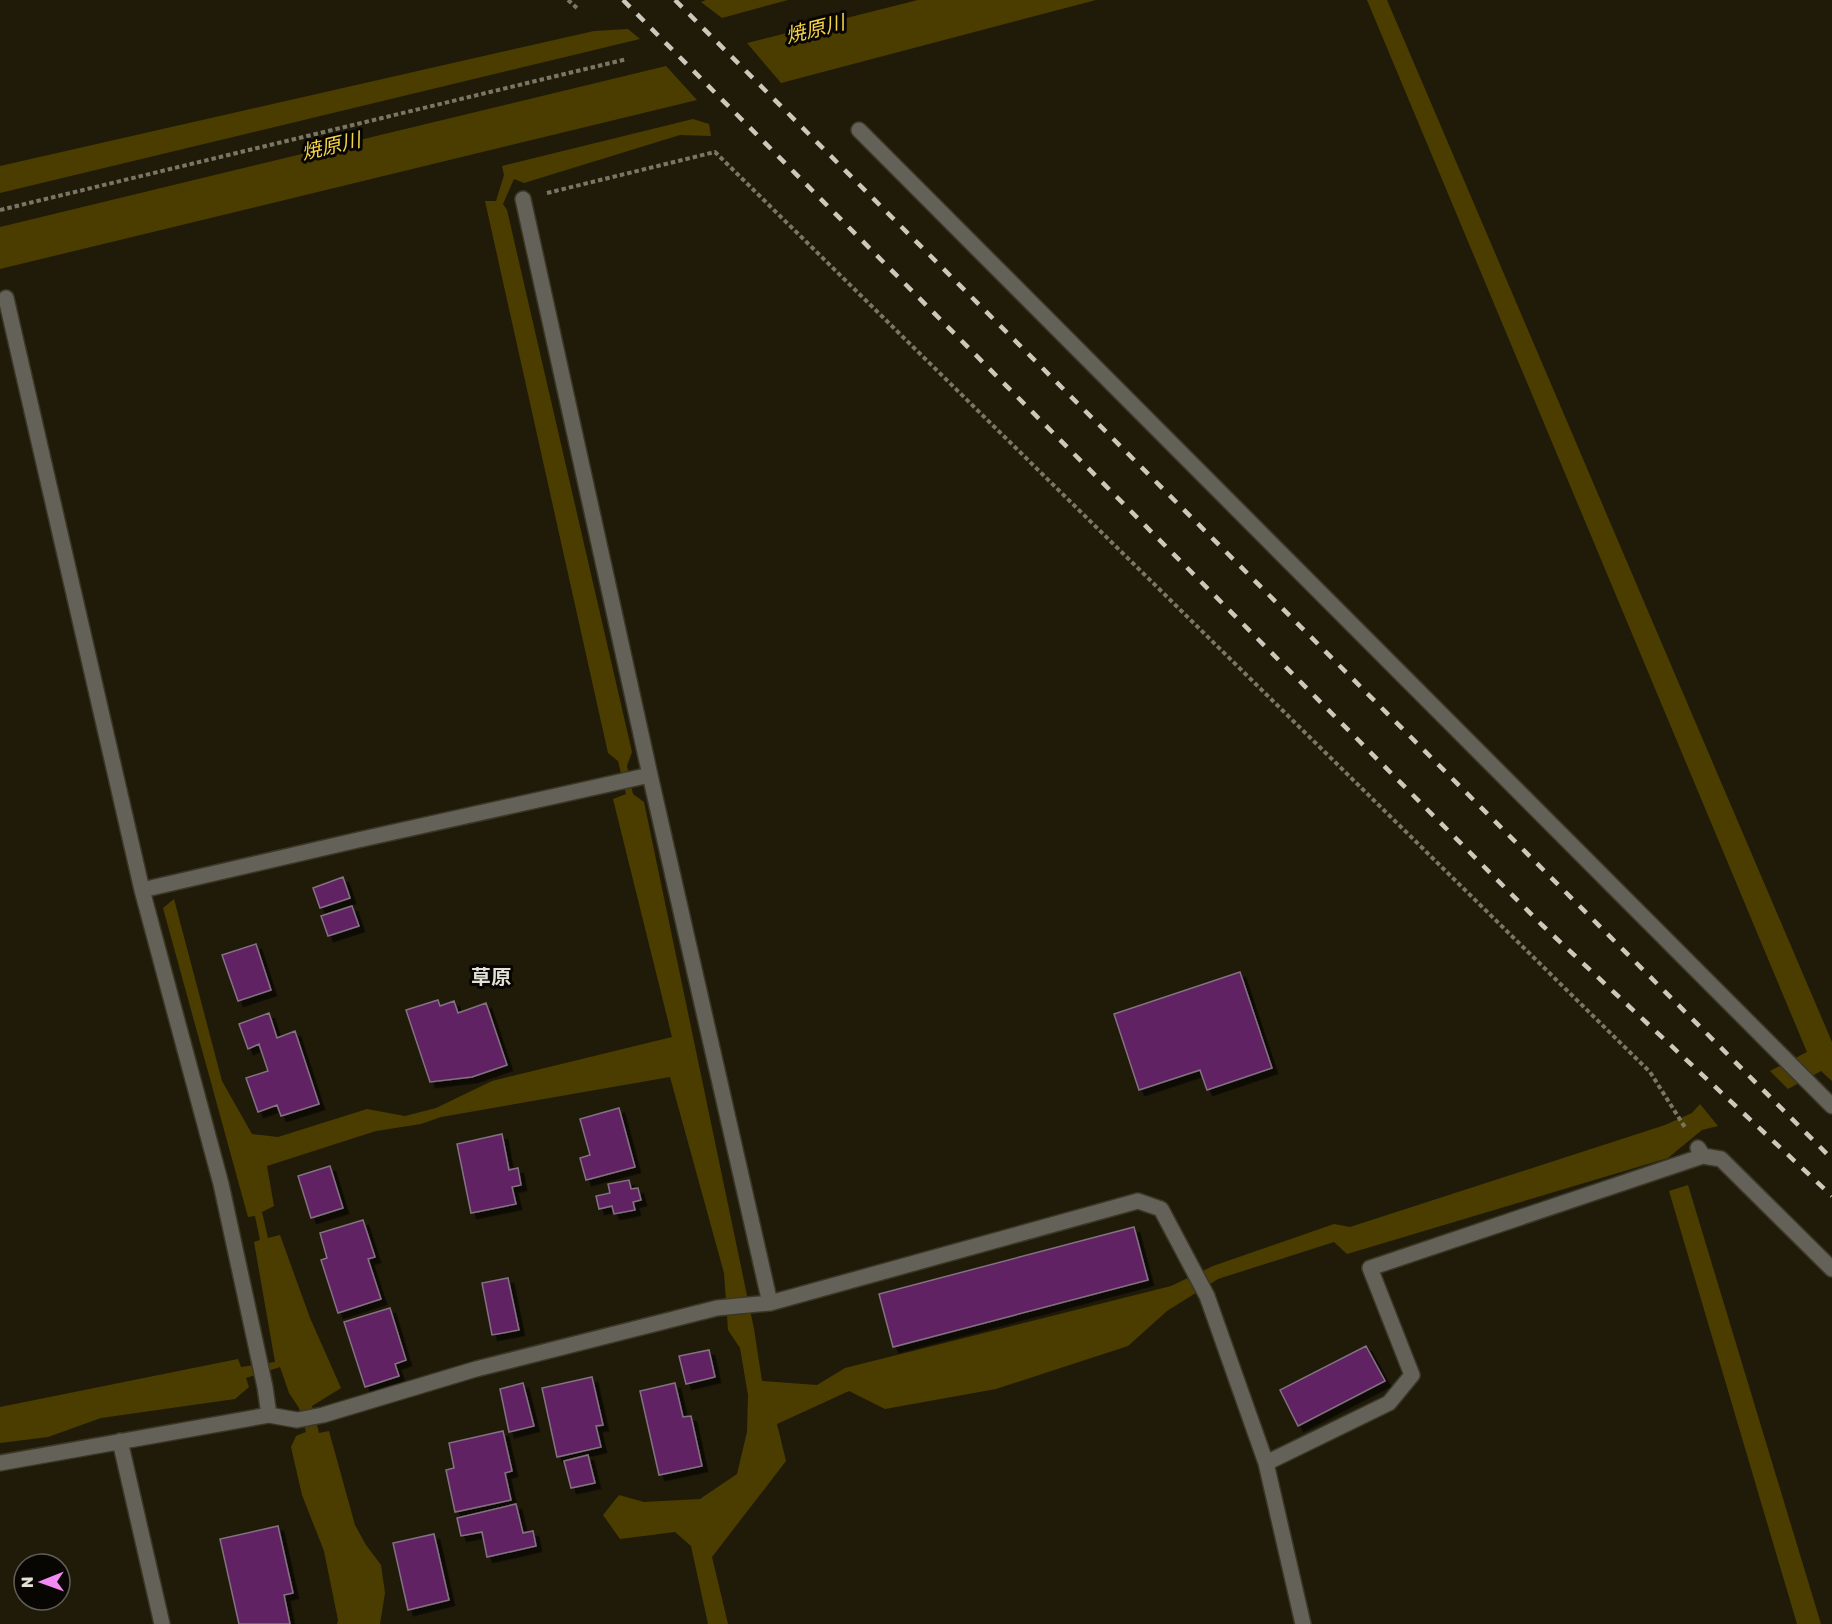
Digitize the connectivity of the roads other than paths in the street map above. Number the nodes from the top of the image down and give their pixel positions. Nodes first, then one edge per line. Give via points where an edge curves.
1 (859, 130) dead end
2 (523, 199) road end
3 (6, 298) dead end
4 (650, 775) junction
5 (142, 890) junction
6 (1832, 1106) edge
7 (1832, 1269) edge
8 (770, 1303) junction
9 (268, 1415) junction
10 (120, 1441) junction
11 (0, 1463) edge
12 (1266, 1463) junction
13 (162, 1624) edge
14 (1303, 1624) edge

1 - 6 street
2 - 4 street
3 - 5 street
4 - 5 street
4 - 8 street
5 - 9 street via 221,1184
7 - 12 street via 1721,1159 1701,1152 1370,1268 1412,1375 1389,1403
8 - 9 street via 717,1308 476,1369 323,1415 297,1420
8 - 12 street via 1138,1202 1161,1209 1207,1296
9 - 10 street
10 - 11 street
10 - 13 street
12 - 14 street

